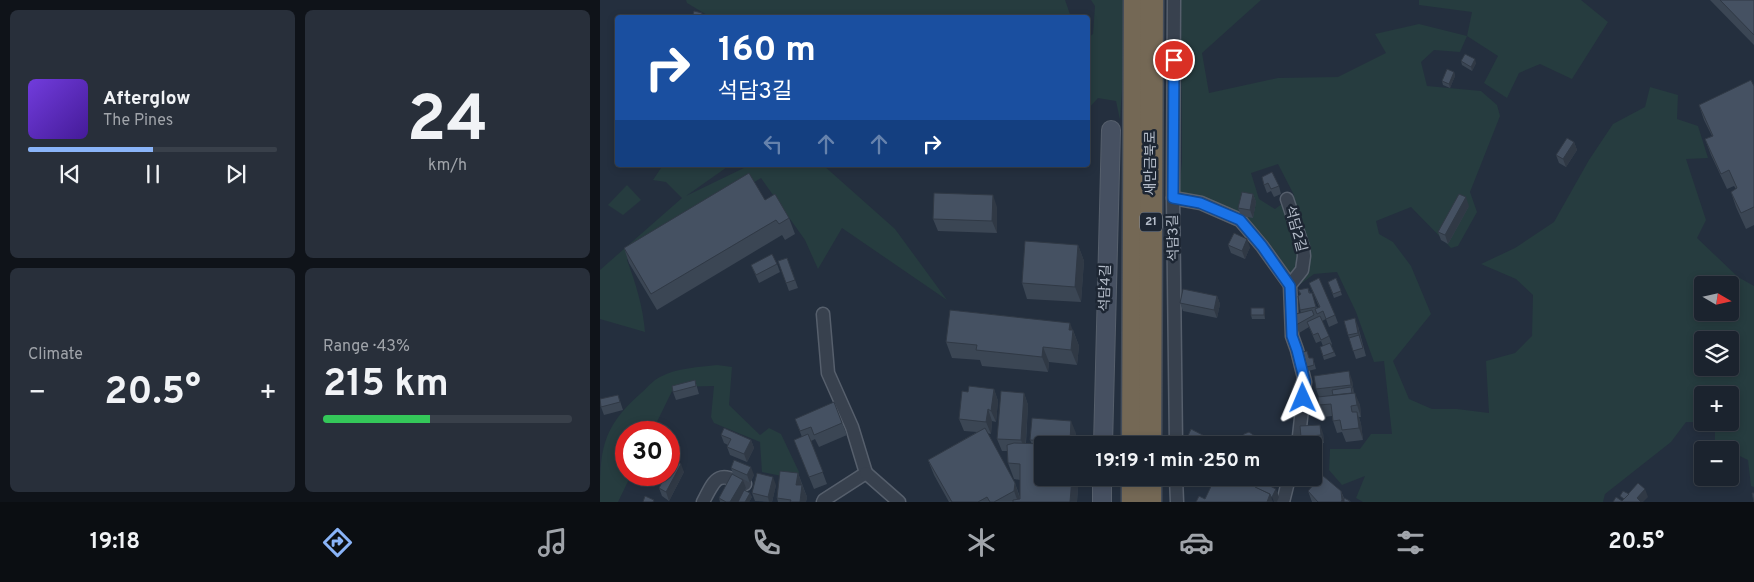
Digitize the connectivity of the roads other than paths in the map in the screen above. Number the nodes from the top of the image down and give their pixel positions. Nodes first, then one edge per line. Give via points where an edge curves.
1 (1134, 0) edge
2 (1152, 0) edge
3 (1174, 0) edge
4 (1111, 130) dead end
5 (1173, 198) junction
6 (1287, 199) dead end
7 (1290, 286) junction
8 (822, 314) dead end
9 (1103, 436) edge
10 (1133, 436) edge
11 (1150, 436) edge
12 (1176, 436) edge
13 (1299, 436) edge
14 (866, 473) junction
15 (745, 484) edge
16 (1102, 486) edge
17 (1133, 486) edge
18 (1150, 486) edge
19 (1176, 486) edge
20 (1287, 486) edge
21 (703, 502) edge
22 (823, 502) edge
23 (899, 502) edge
24 (1102, 502) edge
25 (1133, 502) edge
26 (1150, 502) edge
27 (1177, 502) edge
28 (1283, 502) edge

1 - 10 highway, 새만금북로 / 21
2 - 11 highway, 새만금북로 / 21
3 - 5 street, 석담3길
4 - 9 street, 석담4길
5 - 7 street, 석담2길 via 1200,203 1240,220
5 - 12 street, 석담3길
6 - 7 street, 석담2길 via 1304,256 1302,270
7 - 13 street via 1292,336 1305,382
8 - 14 street via 828,372 852,427
14 - 22 street
14 - 23 street
15 - 21 street via 728,476 721,477 713,482
16 - 24 street
17 - 25 highway
18 - 26 highway
19 - 27 street
20 - 28 street

